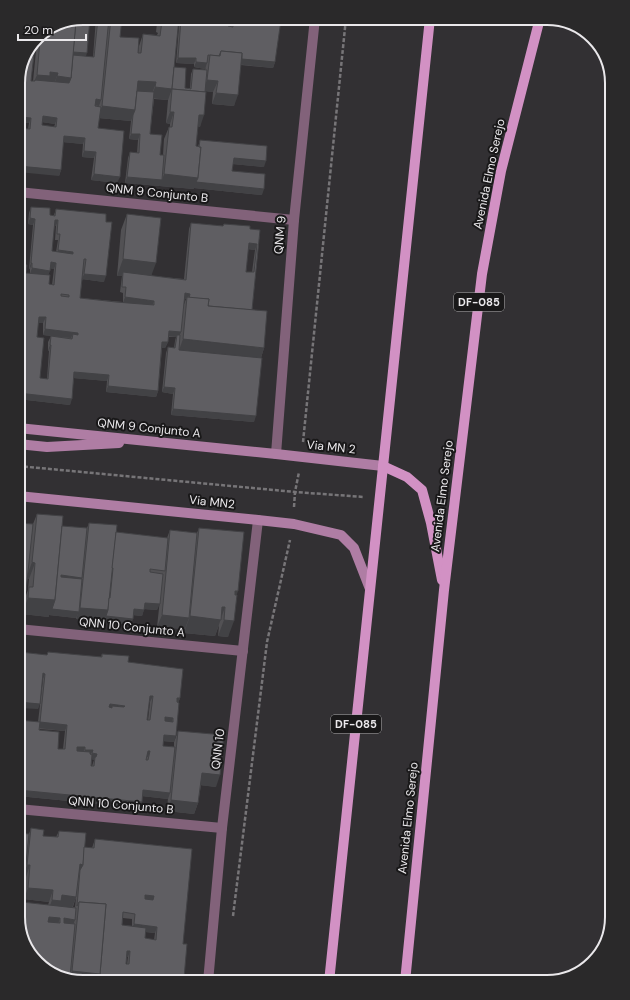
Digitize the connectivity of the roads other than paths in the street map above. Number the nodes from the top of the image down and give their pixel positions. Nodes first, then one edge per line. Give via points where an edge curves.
1 (314, 25) edge
2 (429, 25) edge
3 (538, 25) edge
4 (25, 193) edge
5 (294, 220) junction
6 (25, 429) edge
7 (151, 441) junction
8 (25, 445) edge
9 (276, 454) junction
10 (383, 466) junction
11 (25, 497) edge
12 (258, 520) junction
13 (370, 589) junction
14 (444, 590) junction
15 (25, 630) edge
16 (243, 652) junction
17 (25, 810) edge
18 (222, 828) junction
19 (209, 975) edge
20 (330, 975) edge
21 (406, 975) edge

1 - 5 street, QNM 9
2 - 10 main road, DF-085
3 - 14 main road, Avenida Elmo Serejo / DF-085 via 501,171 482,274
4 - 5 street, QNM 9 Conjunto B
5 - 9 street, QNM 9
6 - 7 main road, QNM 9 Conjunto A
7 - 8 main road via 46,447
7 - 9 main road, QNM 9 Conjunto A
9 - 10 main road, Via MN 2
10 - 13 main road, DF-085
10 - 14 main road via 407,477 422,490
11 - 12 main road, Via MN2
12 - 13 main road, Via MN2 via 294,524 341,535 354,548
12 - 16 street, QNN 10
13 - 20 main road, DF-085
14 - 21 main road, Avenida Elmo Serejo / DF-085
15 - 16 street, QNN 10 Conjunto A
16 - 18 street, QNN 10
17 - 18 street, QNN 10 Conjunto B
18 - 19 street, QNN 10

